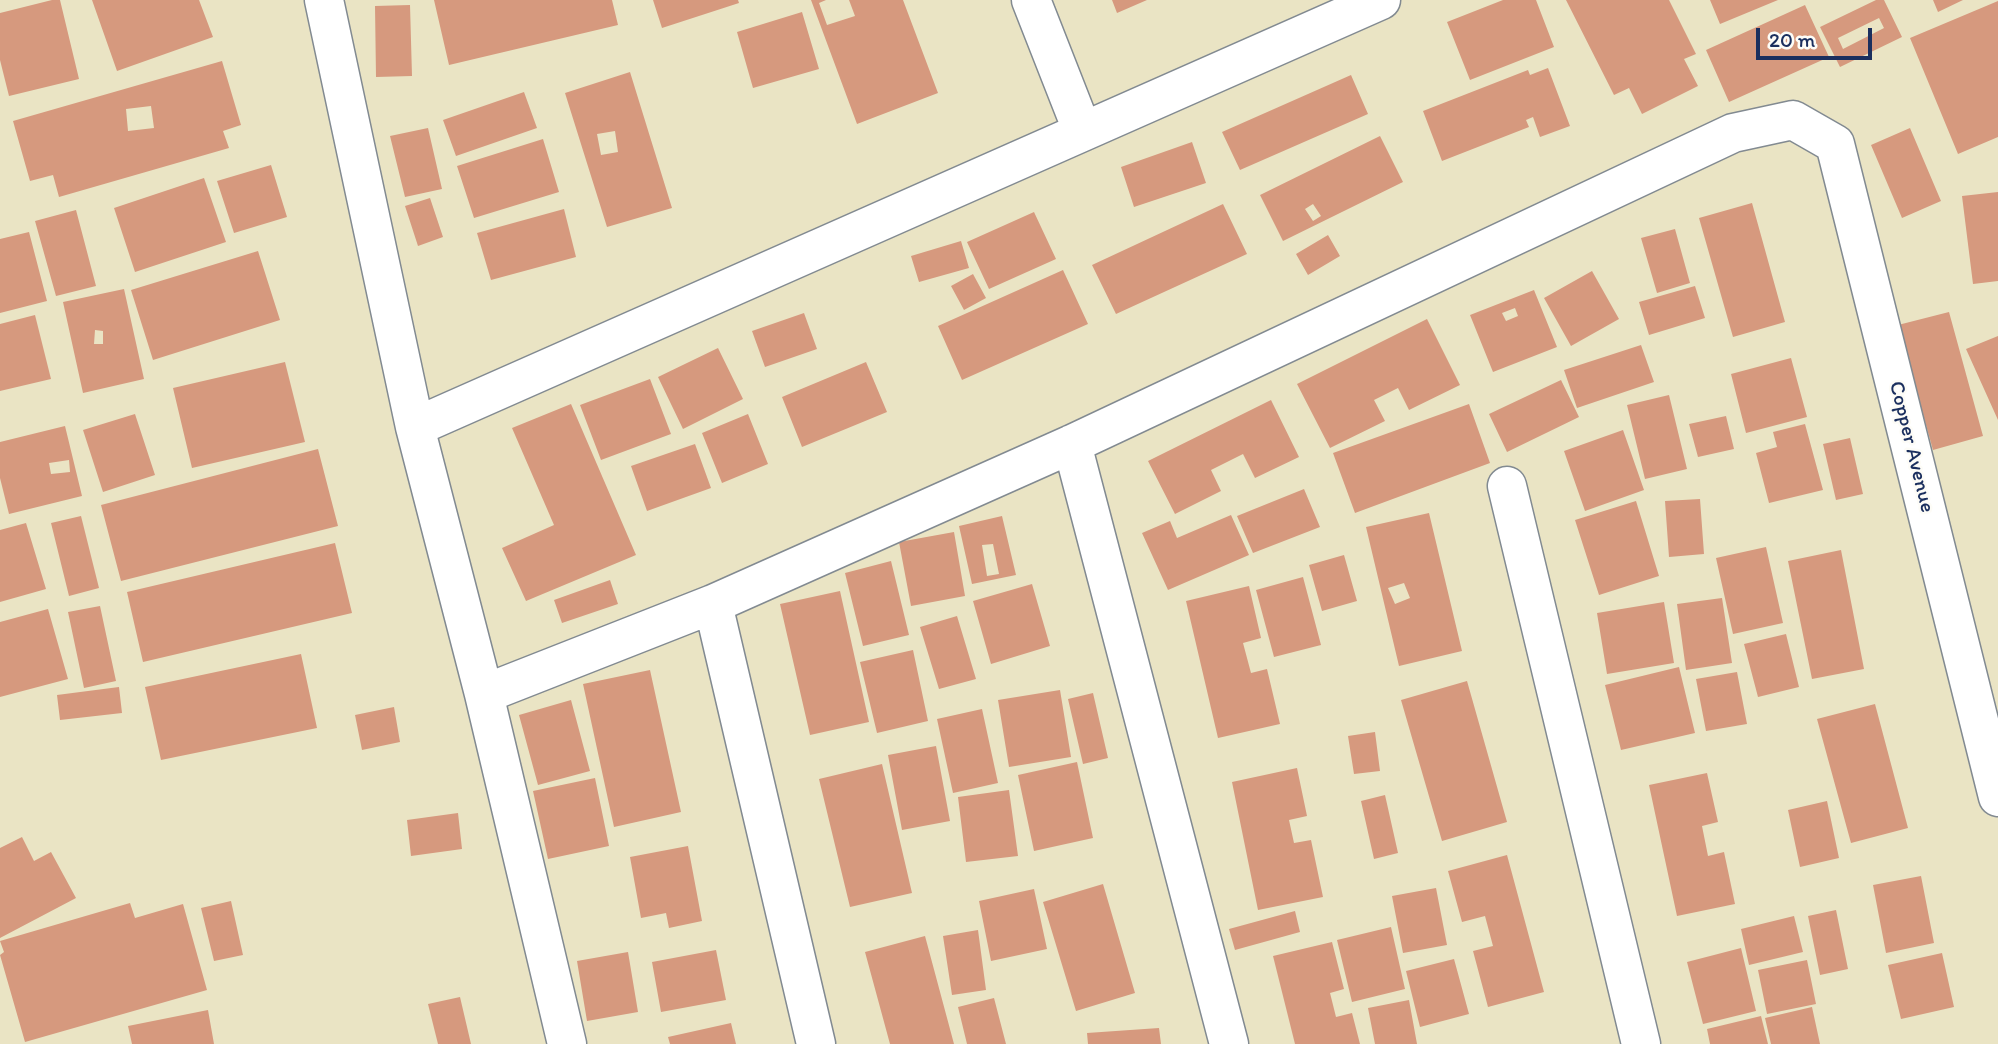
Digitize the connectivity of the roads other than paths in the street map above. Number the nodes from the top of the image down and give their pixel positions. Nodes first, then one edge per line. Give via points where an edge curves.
1 (324, 0) edge
2 (1031, 0) edge
3 (1381, 0) edge
4 (1082, 130) junction
5 (415, 427) junction
6 (1072, 444) junction
7 (1507, 486) dead end
8 (713, 604) junction
9 (484, 694) junction
10 (1998, 797) edge
11 (567, 1044) edge
12 (816, 1044) edge
13 (1229, 1044) edge
14 (1640, 1044) edge

1 - 5 street
2 - 4 street
3 - 4 street
4 - 5 street
5 - 9 street
6 - 8 street
6 - 10 street, Copper Avenue via 1733,133 1793,120 1835,144
6 - 13 street
7 - 14 street
8 - 9 street
8 - 12 street
9 - 11 street

